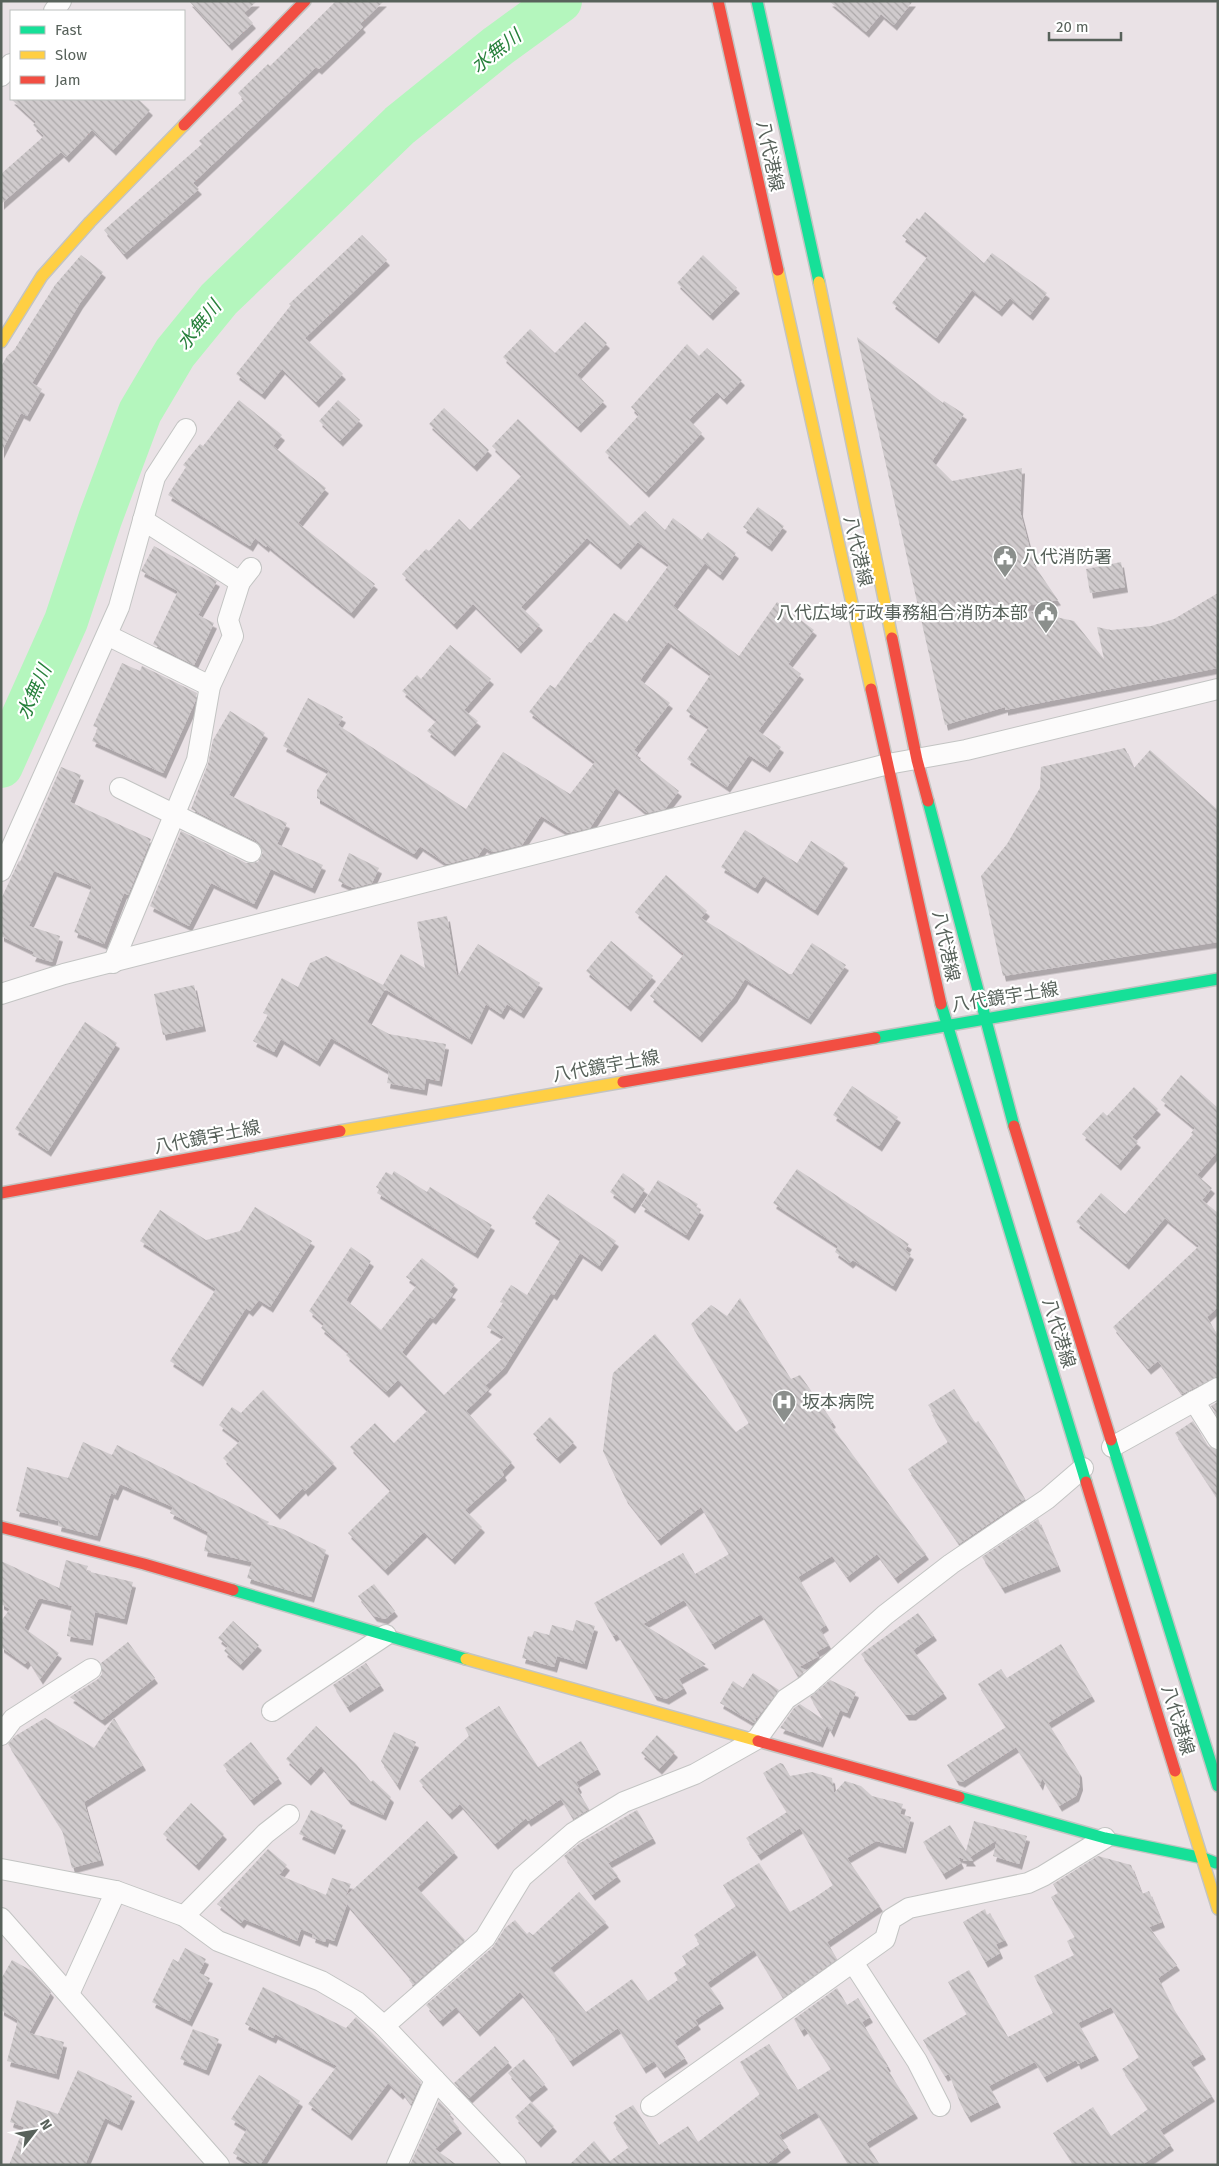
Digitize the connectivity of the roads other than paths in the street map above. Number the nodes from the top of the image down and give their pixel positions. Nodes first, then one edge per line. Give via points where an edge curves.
1 (305, 1) edge
2 (718, 1) edge
3 (757, 1) edge
4 (10, 65) edge
5 (1, 76) edge
6 (1, 342) edge
7 (186, 429) dead end
8 (143, 520) junction
9 (107, 635) junction
10 (210, 686) junction
11 (1218, 688) edge
12 (917, 760) junction
13 (888, 764) junction
14 (120, 788) dead end
15 (173, 814) junction
16 (251, 852) dead end
17 (1, 871) edge
18 (112, 963) junction
19 (1218, 979) edge
20 (1, 994) edge
21 (984, 1018) junction
22 (945, 1024) junction
23 (1, 1194) edge
24 (1218, 1388) edge
25 (1194, 1401) junction
26 (1218, 1439) edge
27 (1112, 1447) junction
28 (1083, 1468) junction
29 (1, 1527) edge
30 (386, 1635) junction
31 (90, 1669) dead end
32 (272, 1711) dead end
33 (1, 1735) edge
34 (757, 1739) junction
35 (1212, 1743) edge
36 (1218, 1786) edge
37 (289, 1815) dead end
38 (1105, 1838) junction
39 (1202, 1858) junction
40 (1218, 1864) edge
41 (1, 1869) edge
42 (116, 1891) junction
43 (1218, 1909) edge
44 (184, 1916) junction
45 (1, 1918) edge
46 (854, 1964) junction
47 (68, 1994) junction
48 (384, 2026) junction
49 (435, 2080) junction
50 (651, 2106) dead end
51 (940, 2106) dead end
52 (219, 2165) edge
53 (396, 2165) edge
54 (516, 2165) edge

1 - 6 main road via 90,222 42,276
2 - 13 main road, 八代港線
3 - 12 main road, 八代港線 via 821,292
4 - 5 street
7 - 8 street via 155,477
8 - 9 street via 119,607
8 - 10 street via 245,575 228,620 233,636
9 - 10 street
9 - 17 street
10 - 15 street via 197,760
11 - 12 street
12 - 13 street
12 - 21 main road, 八代港線
13 - 18 street
13 - 22 main road, 八代港線
14 - 15 street
15 - 16 street
15 - 18 street
18 - 20 street
19 - 21 main road, 八代鏡宇土線
21 - 22 main road, 八代鏡宇土線
21 - 27 main road, 八代港線
22 - 23 main road, 八代鏡宇土線
22 - 28 main road, 八代港線
24 - 25 street
25 - 26 street
25 - 27 street
27 - 35 main road, 八代港線
28 - 34 street via 1047,1499 951,1564 885,1615 807,1685 786,1699
28 - 39 main road, 八代港線
29 - 30 main road via 144,1564
30 - 32 street
30 - 34 main road
31 - 33 street via 13,1719
34 - 38 main road
34 - 48 street via 695,1774 624,1802 573,1833 522,1877 485,1938
35 - 36 main road, 八代港線
37 - 44 street via 266,1833
38 - 39 main road
38 - 46 street via 1028,1883 909,1908 891,1919 885,1940
39 - 40 main road
39 - 43 main road, 八代港線
41 - 42 street
42 - 44 street
42 - 47 street
44 - 48 street via 218,1941 321,1981 356,2002
45 - 47 street
46 - 50 street via 815,1988
46 - 51 street via 917,2061
47 - 52 street
48 - 49 street
49 - 53 street
49 - 54 street

